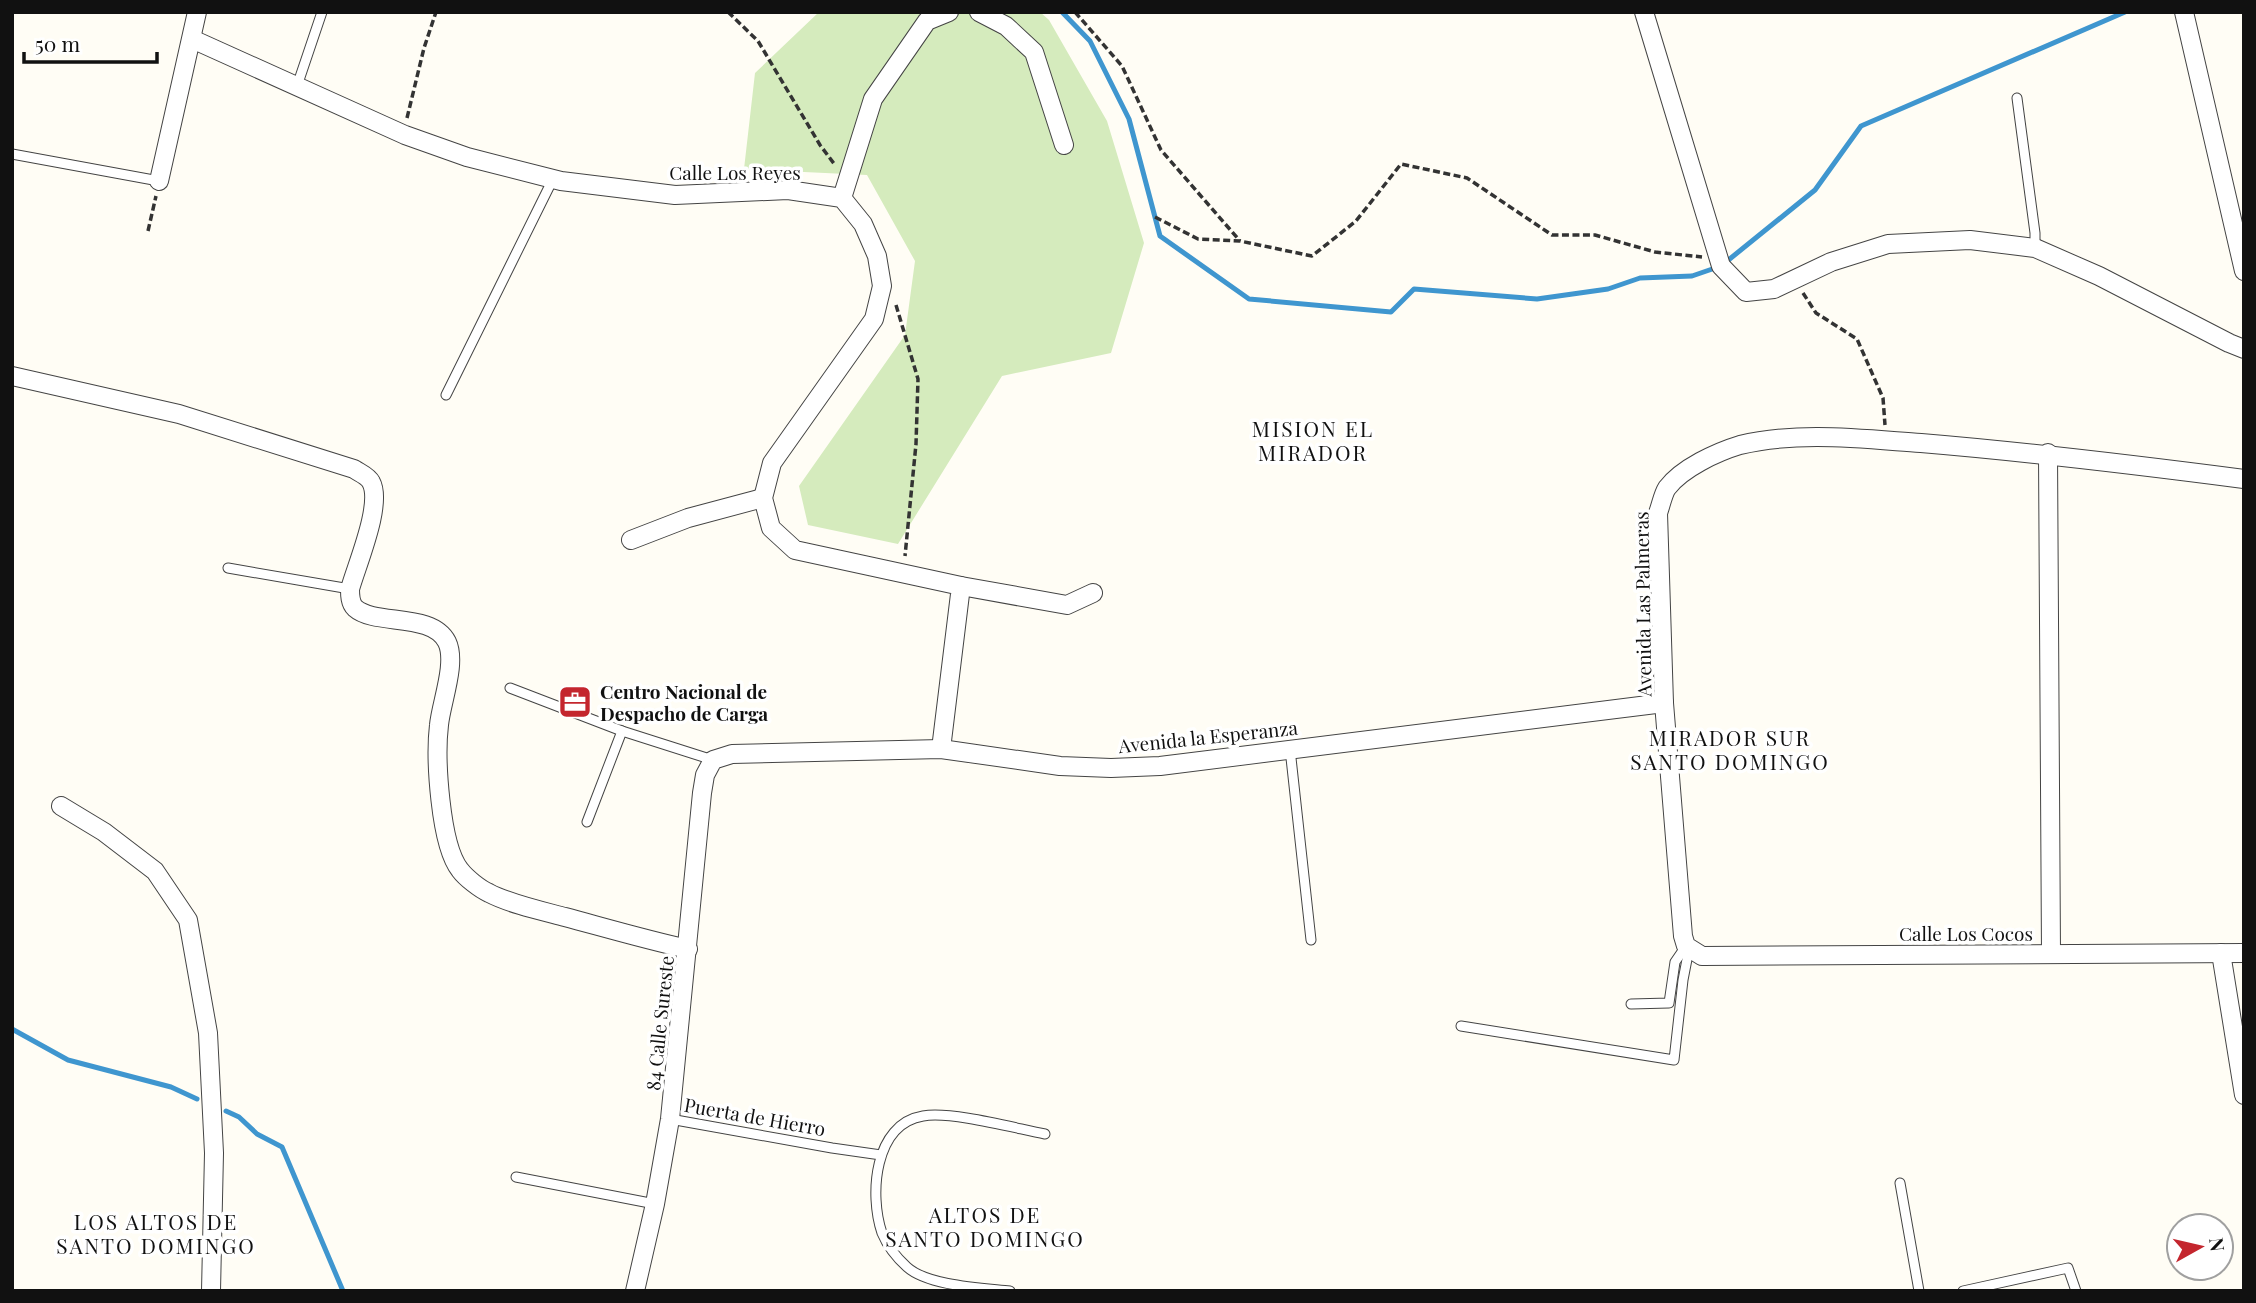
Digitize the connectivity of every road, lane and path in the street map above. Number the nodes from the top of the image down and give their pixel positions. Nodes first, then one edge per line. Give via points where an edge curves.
1 (197, 12) edge
2 (322, 12) edge
3 (436, 12) edge
4 (727, 12) edge
5 (949, 12) edge
6 (979, 12) edge
7 (1075, 12) edge
8 (1644, 12) edge
9 (2184, 12) edge
10 (192, 39) junction
11 (297, 86) junction
12 (2017, 98) dead end
13 (405, 135) junction
14 (1064, 145) dead end
15 (12, 154) edge
16 (554, 179) junction
17 (159, 181) junction
18 (844, 189) junction
19 (1155, 216) dead end
20 (148, 231) dead end
21 (1240, 240) junction
22 (2035, 248) junction
23 (1718, 259) junction
24 (2244, 271) edge
25 (1793, 280) junction
26 (882, 286) junction
27 (2244, 349) edge
28 (12, 376) edge
29 (446, 394) dead end
30 (1887, 441) junction
31 (2048, 453) junction
32 (2244, 479) edge
33 (763, 498) junction
34 (631, 540) dead end
35 (228, 568) dead end
36 (908, 575) junction
37 (961, 586) junction
38 (350, 589) junction
39 (1093, 593) dead end
40 (510, 688) dead end
41 (1664, 704) junction
42 (622, 731) junction
43 (941, 749) junction
44 (1290, 749) junction
45 (713, 760) junction
46 (61, 806) dead end
47 (587, 822) dead end
48 (1311, 940) dead end
49 (1688, 948) junction
50 (688, 949) junction
51 (2051, 953) junction
52 (2221, 953) junction
53 (2244, 953) edge
54 (1631, 1004) dead end
55 (1461, 1026) dead end
56 (2244, 1095) edge
57 (670, 1119) junction
58 (1045, 1134) dead end
59 (881, 1155) junction
60 (516, 1177) dead end
61 (1900, 1183) dead end
62 (655, 1204) junction
63 (211, 1291) edge
64 (635, 1291) edge
65 (1010, 1291) edge
66 (1919, 1291) edge
67 (1963, 1291) edge
68 (2076, 1291) edge

1 - 10 street
2 - 11 lane
3 - 13 path
4 - 18 path via 758,41
5 - 18 street via 926,21 873,99
6 - 14 street via 1006,26 1034,52
7 - 21 path via 1122,66 1161,150
8 - 23 street
9 - 24 street
10 - 11 street, Calle Los Reyes
10 - 17 street
11 - 13 street, Calle Los Reyes
12 - 22 lane
13 - 16 street, Calle Los Reyes
15 - 17 lane
16 - 18 street, Calle Los Reyes via 675,195
16 - 29 lane
17 - 20 path
18 - 26 street via 877,256
19 - 21 path via 1198,239
21 - 23 path via 1312,256 1356,221 1401,164 1467,178 1552,235 1595,235 1655,252
22 - 25 street via 1970,240 1888,244
22 - 27 street
23 - 25 street via 1746,292 1774,289
25 - 30 path via 1816,313 1857,339 1883,398
26 - 33 street via 874,319 772,463
26 - 36 path via 897,307 918,379 905,557
28 - 38 street via 179,414 354,469 370,480 375,494
30 - 31 street
30 - 41 street, Avenida Las Palmeras via 1799,438 1740,446 1683,473 1667,489 1658,513
31 - 32 street
31 - 51 street
33 - 34 street via 688,518
33 - 36 street via 771,528 794,550
35 - 38 lane
36 - 37 street
37 - 39 street via 1067,605
37 - 43 street
38 - 50 street via 355,608 428,626 443,635 449,646 438,763 447,845 460,871 489,893
40 - 42 lane
41 - 44 street, Avenida la Esperanza
41 - 49 street, Avenida Las Palmeras via 1683,936
42 - 45 lane
42 - 47 lane
43 - 44 street, Avenida la Esperanza via 1060,766 1111,768
43 - 45 street, Avenida la Esperanza via 732,754
44 - 48 lane
45 - 50 street, 84 Calle Sureste via 702,793
46 - 63 street via 155,871 188,920 208,1033 214,1153
49 - 51 street, Calle Los Cocos via 1702,956
49 - 54 lane via 1675,962 1669,1003
49 - 55 lane via 1674,1060
50 - 57 street, 84 Calle Sureste
51 - 52 street, Calle Los Cocos
52 - 53 street, Calle Los Cocos
52 - 56 street
57 - 59 lane, Puerta de Hierro
57 - 62 street, 84 Calle Sureste
58 - 59 lane via 923,1116 894,1130
59 - 65 lane via 876,1179 882,1231 888,1246 908,1269 948,1285
60 - 62 lane
61 - 66 lane
62 - 64 street, 84 Calle Sureste
67 - 68 lane via 2068,1268

